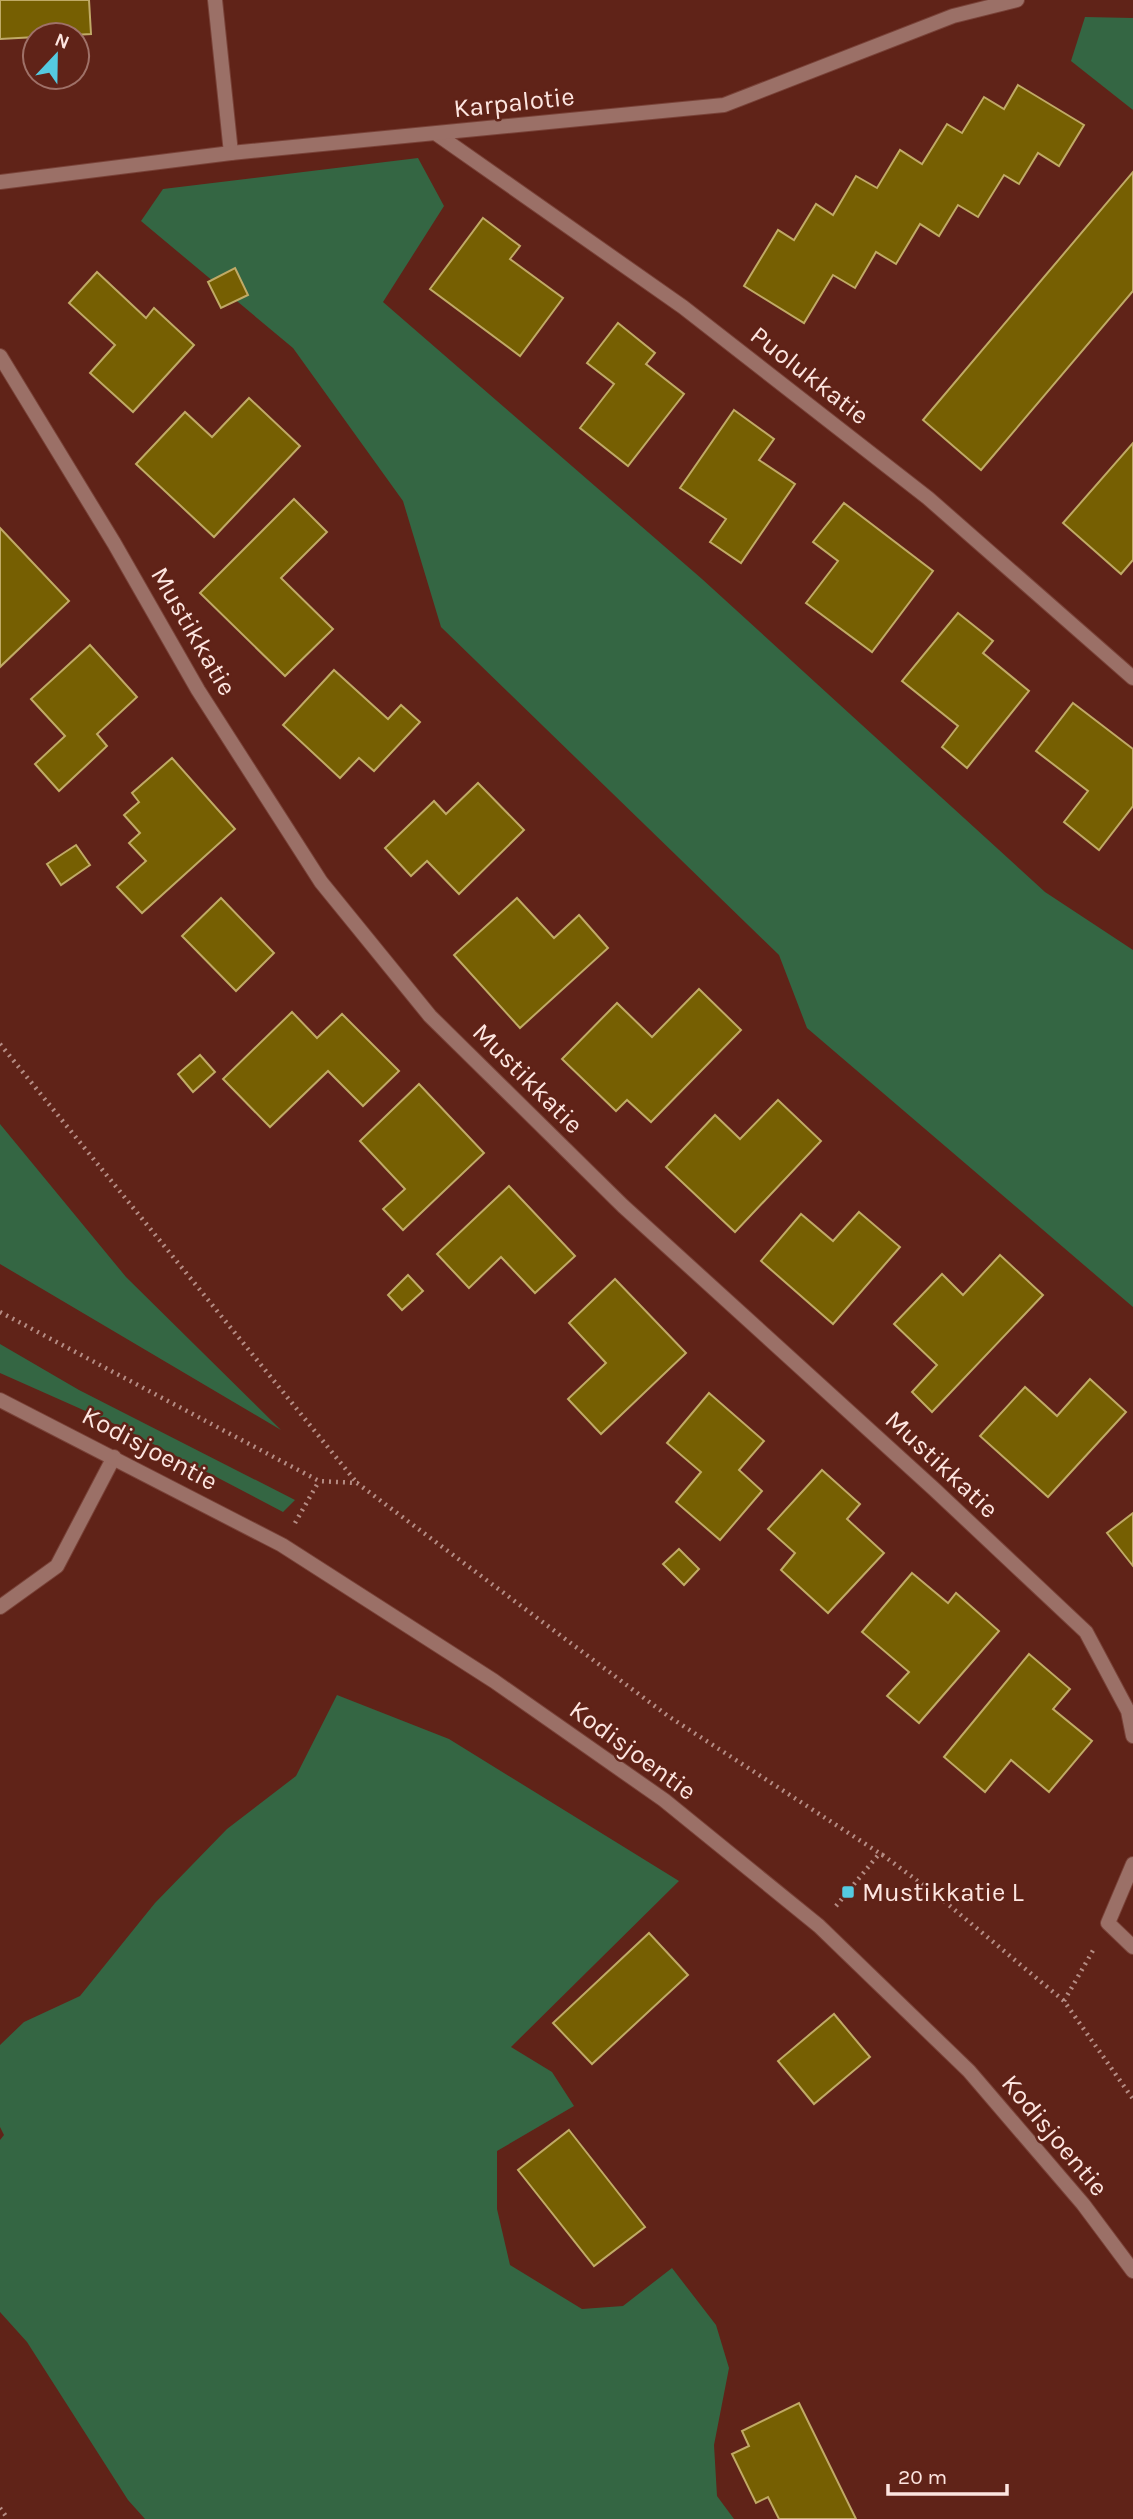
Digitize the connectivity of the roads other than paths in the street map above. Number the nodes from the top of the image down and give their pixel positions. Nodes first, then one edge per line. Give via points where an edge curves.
1 (215, 0) edge
2 (1017, 0) edge
3 (438, 135) junction
4 (231, 153) junction
5 (0, 182) edge
6 (0, 356) edge
7 (1133, 678) edge
8 (0, 1400) edge
9 (114, 1457) junction
10 (0, 1606) edge
11 (1133, 1736) edge
12 (1133, 1864) edge
13 (1133, 1948) edge
14 (1133, 2271) edge

1 - 4 street
2 - 3 street, Karpalotie via 953,16 724,105
3 - 4 street, Karpalotie
3 - 7 street, Puolukkatie via 684,307 928,498
4 - 5 street, Karpalotie
6 - 11 street, Mustikkatie via 198,690 321,882 430,1016 623,1206 1086,1632 1128,1711
8 - 9 street, Kodisjoentie
9 - 10 street via 57,1566
9 - 14 street, Kodisjoentie via 282,1545 494,1681 664,1801 820,1926 969,2071 1083,2204
12 - 13 street via 1108,1923

